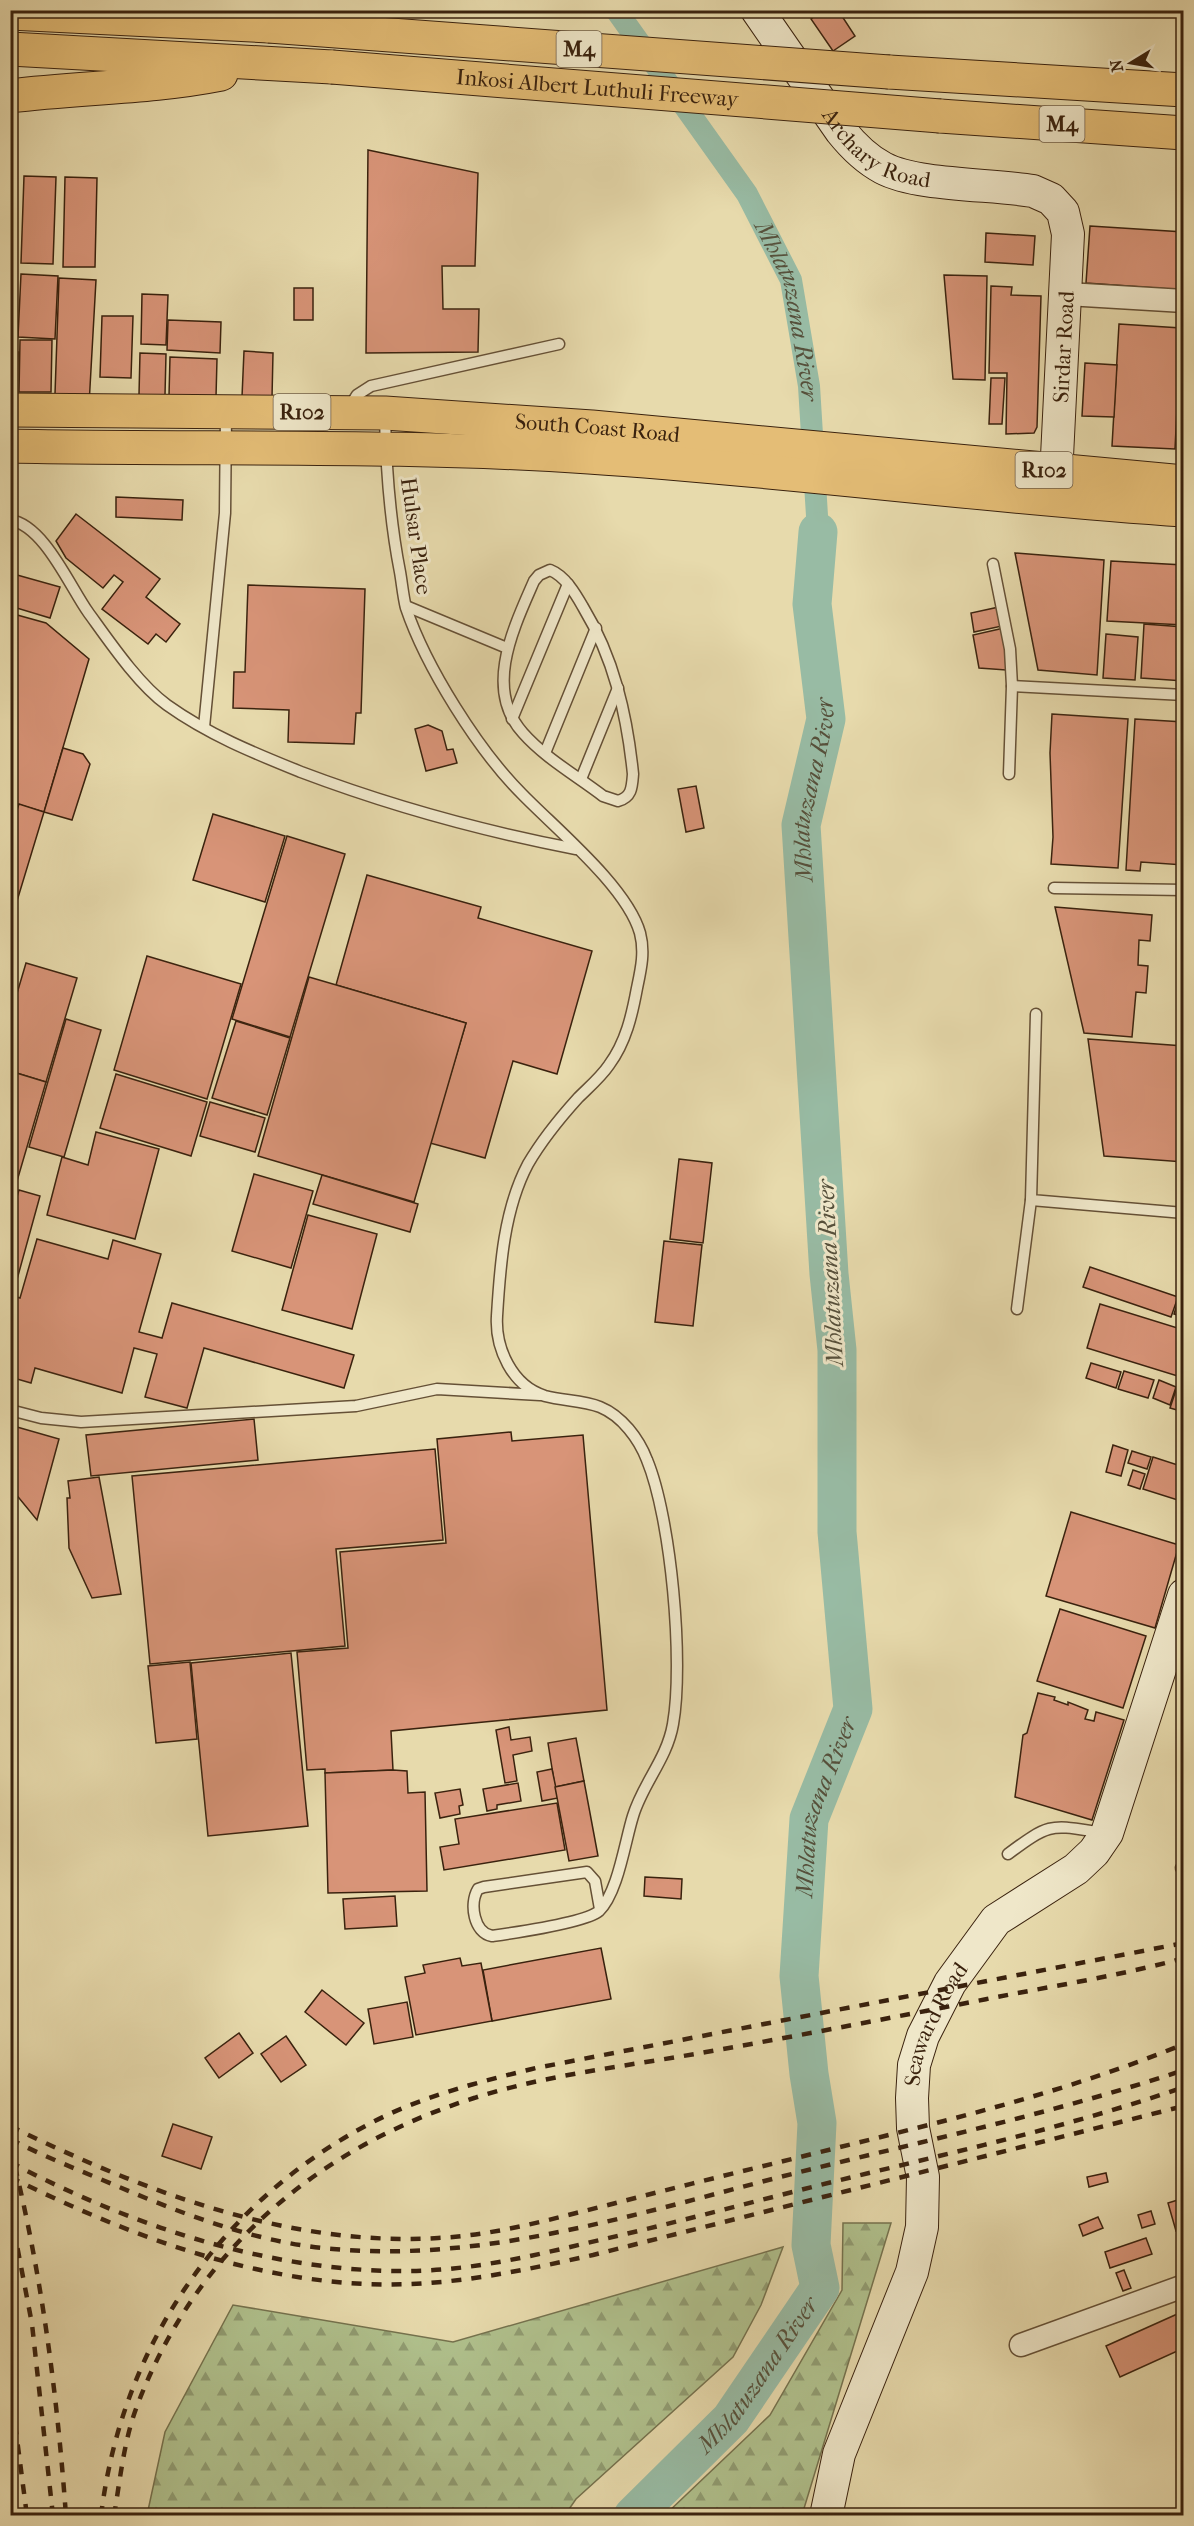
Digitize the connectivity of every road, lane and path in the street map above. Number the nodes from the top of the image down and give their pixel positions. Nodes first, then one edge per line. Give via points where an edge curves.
1 (757, 10) edge
2 (10, 13) edge
3 (10, 49) edge
4 (267, 65) junction
5 (1184, 90) edge
6 (10, 96) edge
7 (1184, 133) edge
8 (1051, 199) joint
9 (1067, 294) junction
10 (1184, 301) edge
11 (559, 344) dead end
12 (10, 410) edge
13 (43, 411) junction
14 (98, 411) junction
15 (226, 411) junction
16 (348, 412) junction
17 (385, 413) junction
18 (591, 442) junction
19 (10, 446) edge
20 (43, 447) junction
21 (99, 447) junction
22 (386, 448) junction
23 (225, 450) junction
24 (1184, 482) edge
25 (1056, 486) junction
26 (1184, 510) edge
27 (10, 520) edge
28 (993, 564) dead end
29 (568, 584) junction
30 (406, 606) junction
31 (596, 628) junction
32 (507, 648) junction
33 (1012, 686) junction
34 (618, 688) junction
35 (1184, 695) edge
36 (512, 719) junction
37 (204, 727) junction
38 (545, 753) junction
39 (1009, 774) dead end
40 (581, 779) junction
41 (577, 849) junction
42 (1054, 888) dead end
43 (1184, 890) edge
44 (1036, 1014) dead end
45 (1031, 1200) junction
46 (1184, 1213) edge
47 (1017, 1310) dead end
48 (540, 1395) junction
49 (10, 1410) edge
50 (1184, 1595) edge
51 (1107, 1833) junction
52 (1008, 1854) dead end
53 (600, 1909) junction
54 (1184, 2286) edge
55 (1021, 2345) dead end
56 (826, 2516) edge

1 - 8 street, Archary Road via 841,132 857,150 883,168 909,178 1033,190
2 - 5 highway, Inkosi Albert Luthuli Freeway / M4, bridge via 268,26
3 - 4 highway, Inkosi Albert Luthuli Freeway / M4
4 - 6 highway via 164,85
4 - 7 highway, Inkosi Albert Luthuli Freeway / M4, bridge
8 - 9 street, Sirdar Road via 1063,212 1068,234
9 - 10 street
9 - 25 street, Sirdar Road
11 - 16 lane via 370,386 357,395
12 - 13 highway, South Coast Road / R102
13 - 14 highway, South Coast Road / R102
13 - 20 highway
14 - 15 highway, South Coast Road / R102
14 - 21 highway
15 - 16 highway, South Coast Road / R102
15 - 23 lane
16 - 17 highway, South Coast Road / R102
17 - 18 highway, South Coast Road / R102
17 - 22 lane, Hulsar Place
18 - 22 highway, South Coast Road / R102
18 - 25 highway, South Coast Road / R102
19 - 20 highway, South Coast Road / R102
20 - 21 highway, South Coast Road / R102
21 - 23 highway, South Coast Road / R102
22 - 23 highway, South Coast Road / R102
22 - 30 lane, Hulsar Place via 394,539
23 - 37 lane via 225,513
24 - 25 highway, South Coast Road / R102
25 - 26 highway, South Coast Road / R102
27 - 37 lane via 39,540 59,564 87,610 134,672 166,704
28 - 33 lane via 1010,649
29 - 31 lane
29 - 32 lane via 550,570 539,575
29 - 36 lane
30 - 32 lane
30 - 41 lane, Hulsar Place via 429,659 490,756 519,792
31 - 34 lane
31 - 38 lane
32 - 36 lane via 503,679
33 - 35 lane
33 - 39 lane
34 - 40 lane
34 - 40 lane via 631,752 632,788 628,796 613,801
36 - 38 lane
37 - 41 lane via 236,746 353,791 489,832
38 - 40 lane
41 - 48 lane, Hulsar Place via 629,908 642,942 643,958 633,1013 623,1041 609,1066 544,1138 526,1168 512,1204 496,1334 518,1379
42 - 43 lane
44 - 45 lane
45 - 46 lane
45 - 47 lane
48 - 49 lane via 437,1389 356,1406 81,1422
48 - 53 lane via 602,1407 628,1426 646,1458 656,1488 671,1587 677,1665 673,1723 661,1762 639,1800 615,1881
50 - 51 street, Seaward Road
51 - 52 lane via 1046,1828
51 - 56 street, Seaward Road via 1076,1869 996,1920 950,1983 923,2036 914,2065 912,2098 913,2128 923,2177 922,2227 912,2272 839,2454
53 - 53 lane via 580,1918 492,1936 479,1929 474,1897 484,1887 587,1872 595,1881
54 - 55 street

